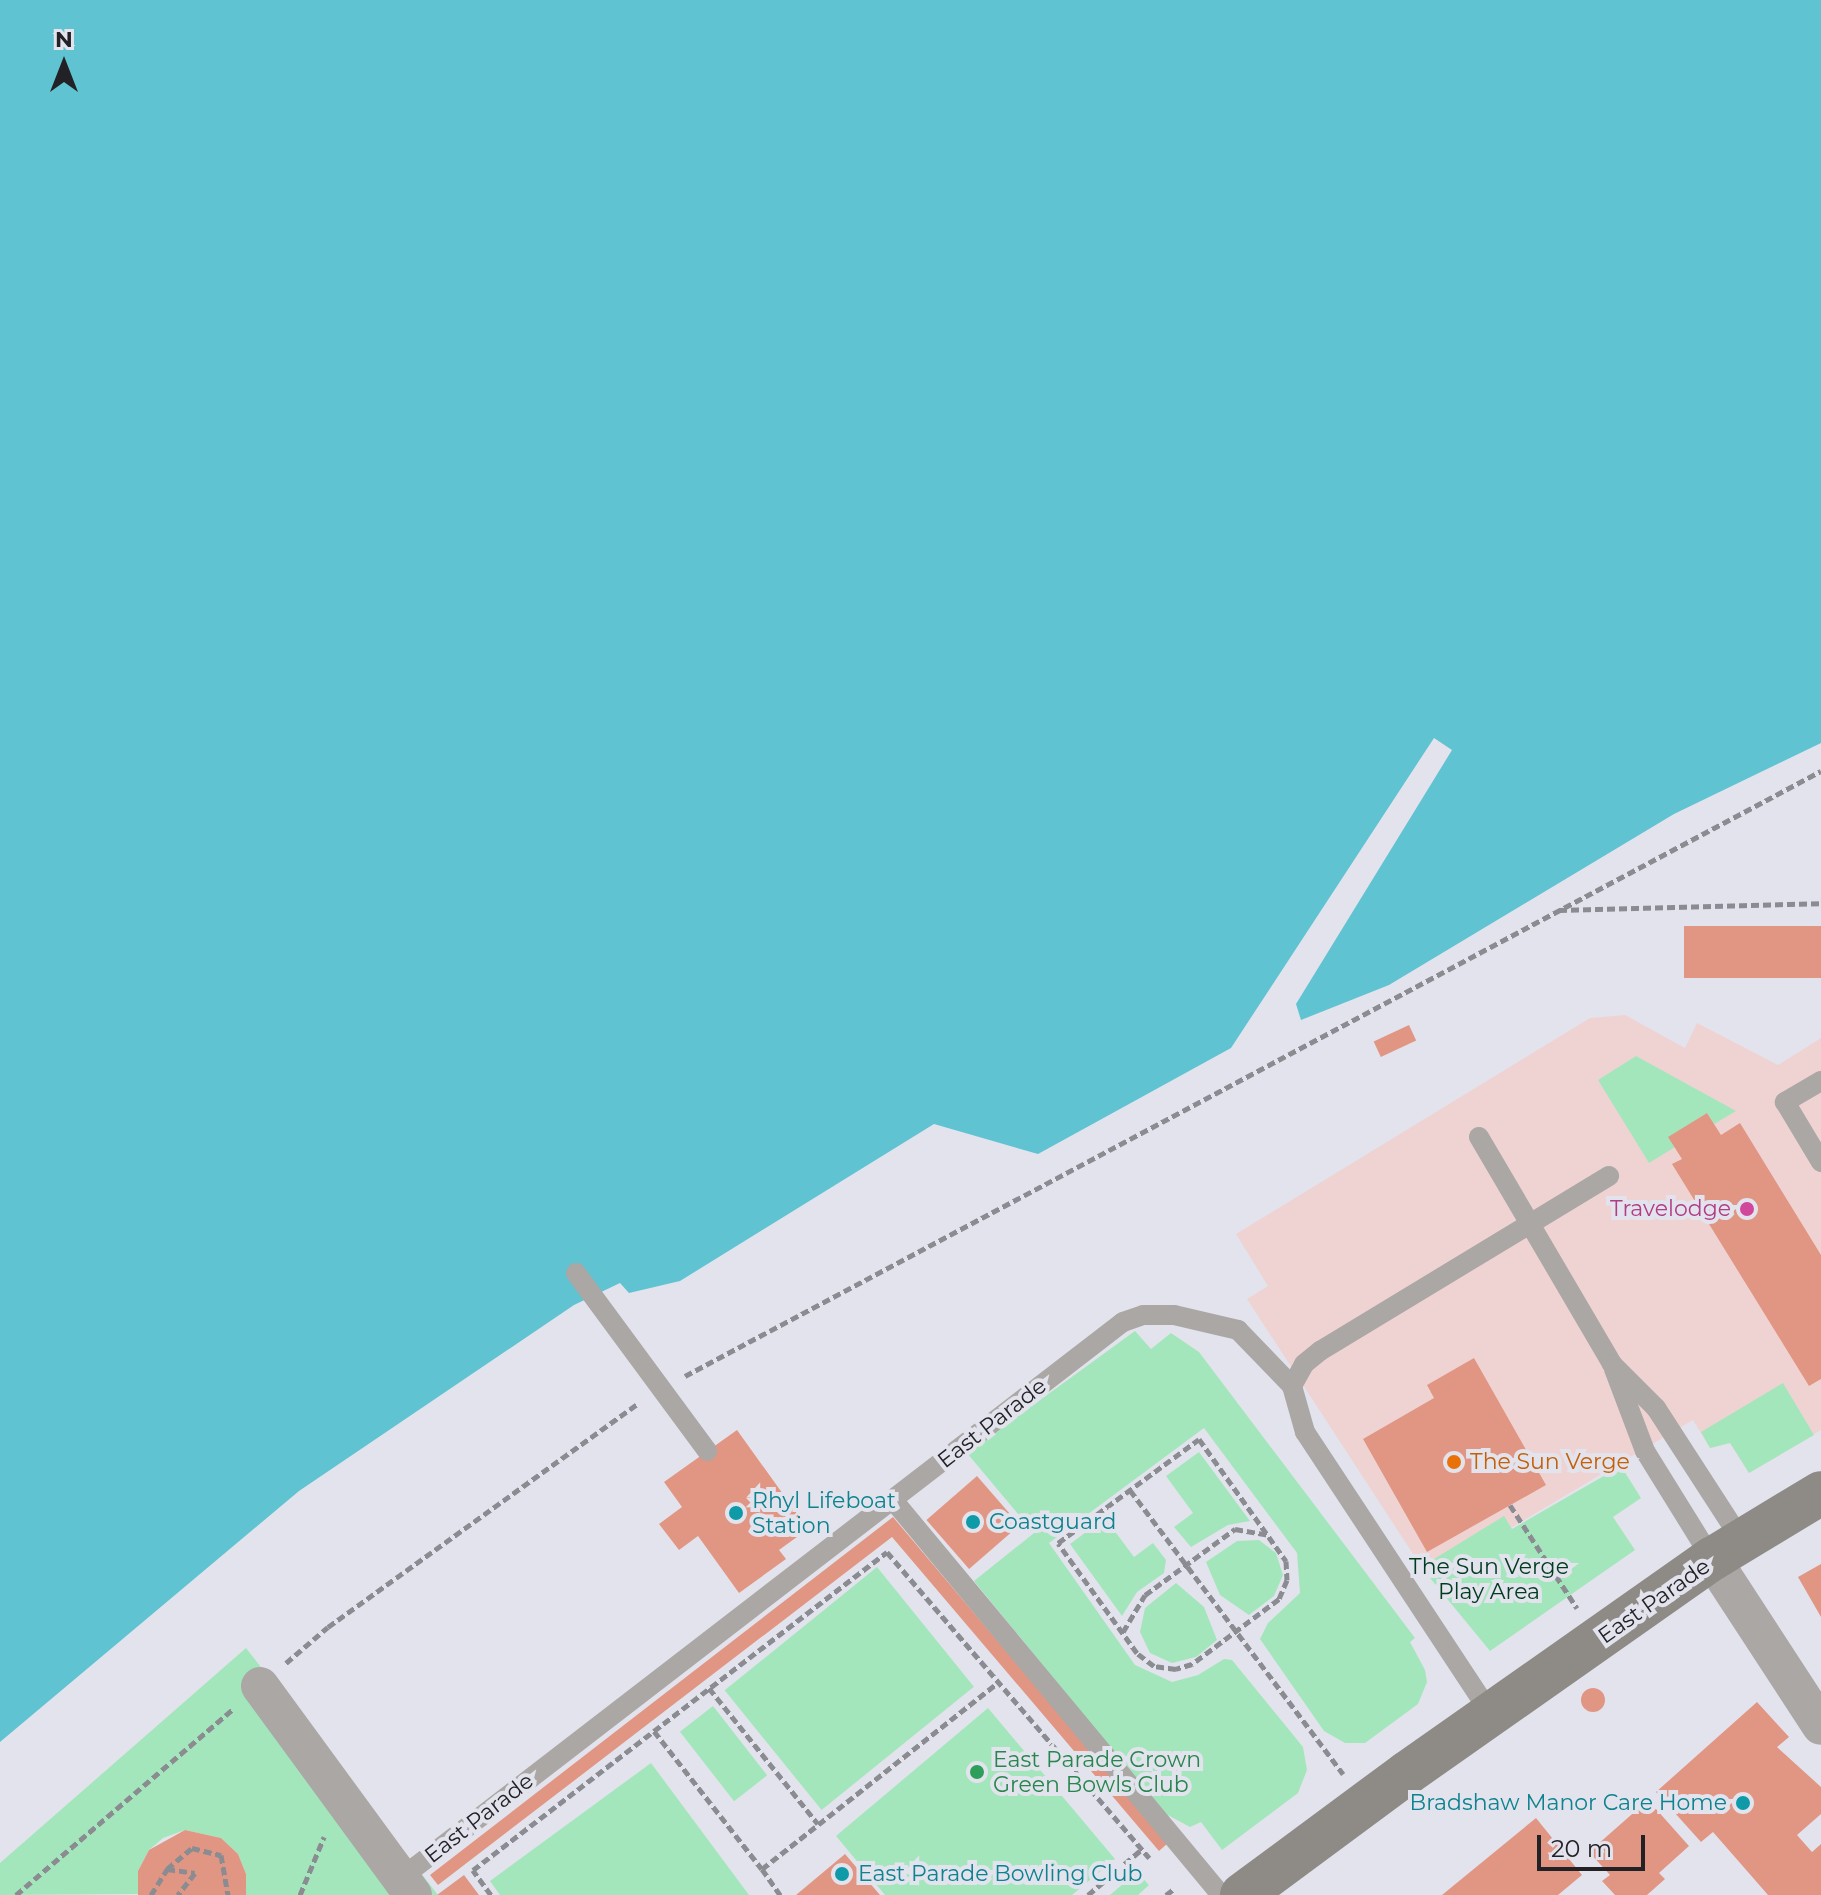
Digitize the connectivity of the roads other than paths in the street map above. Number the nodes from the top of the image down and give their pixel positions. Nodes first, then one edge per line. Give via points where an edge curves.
1 (1821, 1081) edge
2 (1479, 1137) dead end
3 (1821, 1162) edge
4 (1609, 1176) dead end
5 (1528, 1223) junction
6 (576, 1273) dead end
7 (1612, 1364) junction
8 (1292, 1386) junction
9 (707, 1451) dead end
10 (1821, 1493) edge
11 (893, 1500) junction
12 (1727, 1550) junction
13 (260, 1686) road end
14 (1491, 1714) junction
15 (1821, 1726) edge
16 (407, 1887) edge
17 (1221, 1895) edge
18 (1242, 1895) edge

1 - 3 lane via 1785,1102
2 - 5 lane
4 - 5 lane
5 - 7 lane
5 - 8 lane via 1320,1351 1304,1364
6 - 9 lane
7 - 12 lane via 1656,1408
7 - 12 lane via 1645,1451
8 - 11 lane, East Parade via 1238,1330 1174,1315 1143,1315 1123,1322
8 - 14 lane, East Parade via 1305,1432
10 - 12 main road, East Parade
11 - 16 lane, East Parade
11 - 17 lane
12 - 14 main road, East Parade
12 - 15 street
13 - 16 street
14 - 18 main road, East Parade

